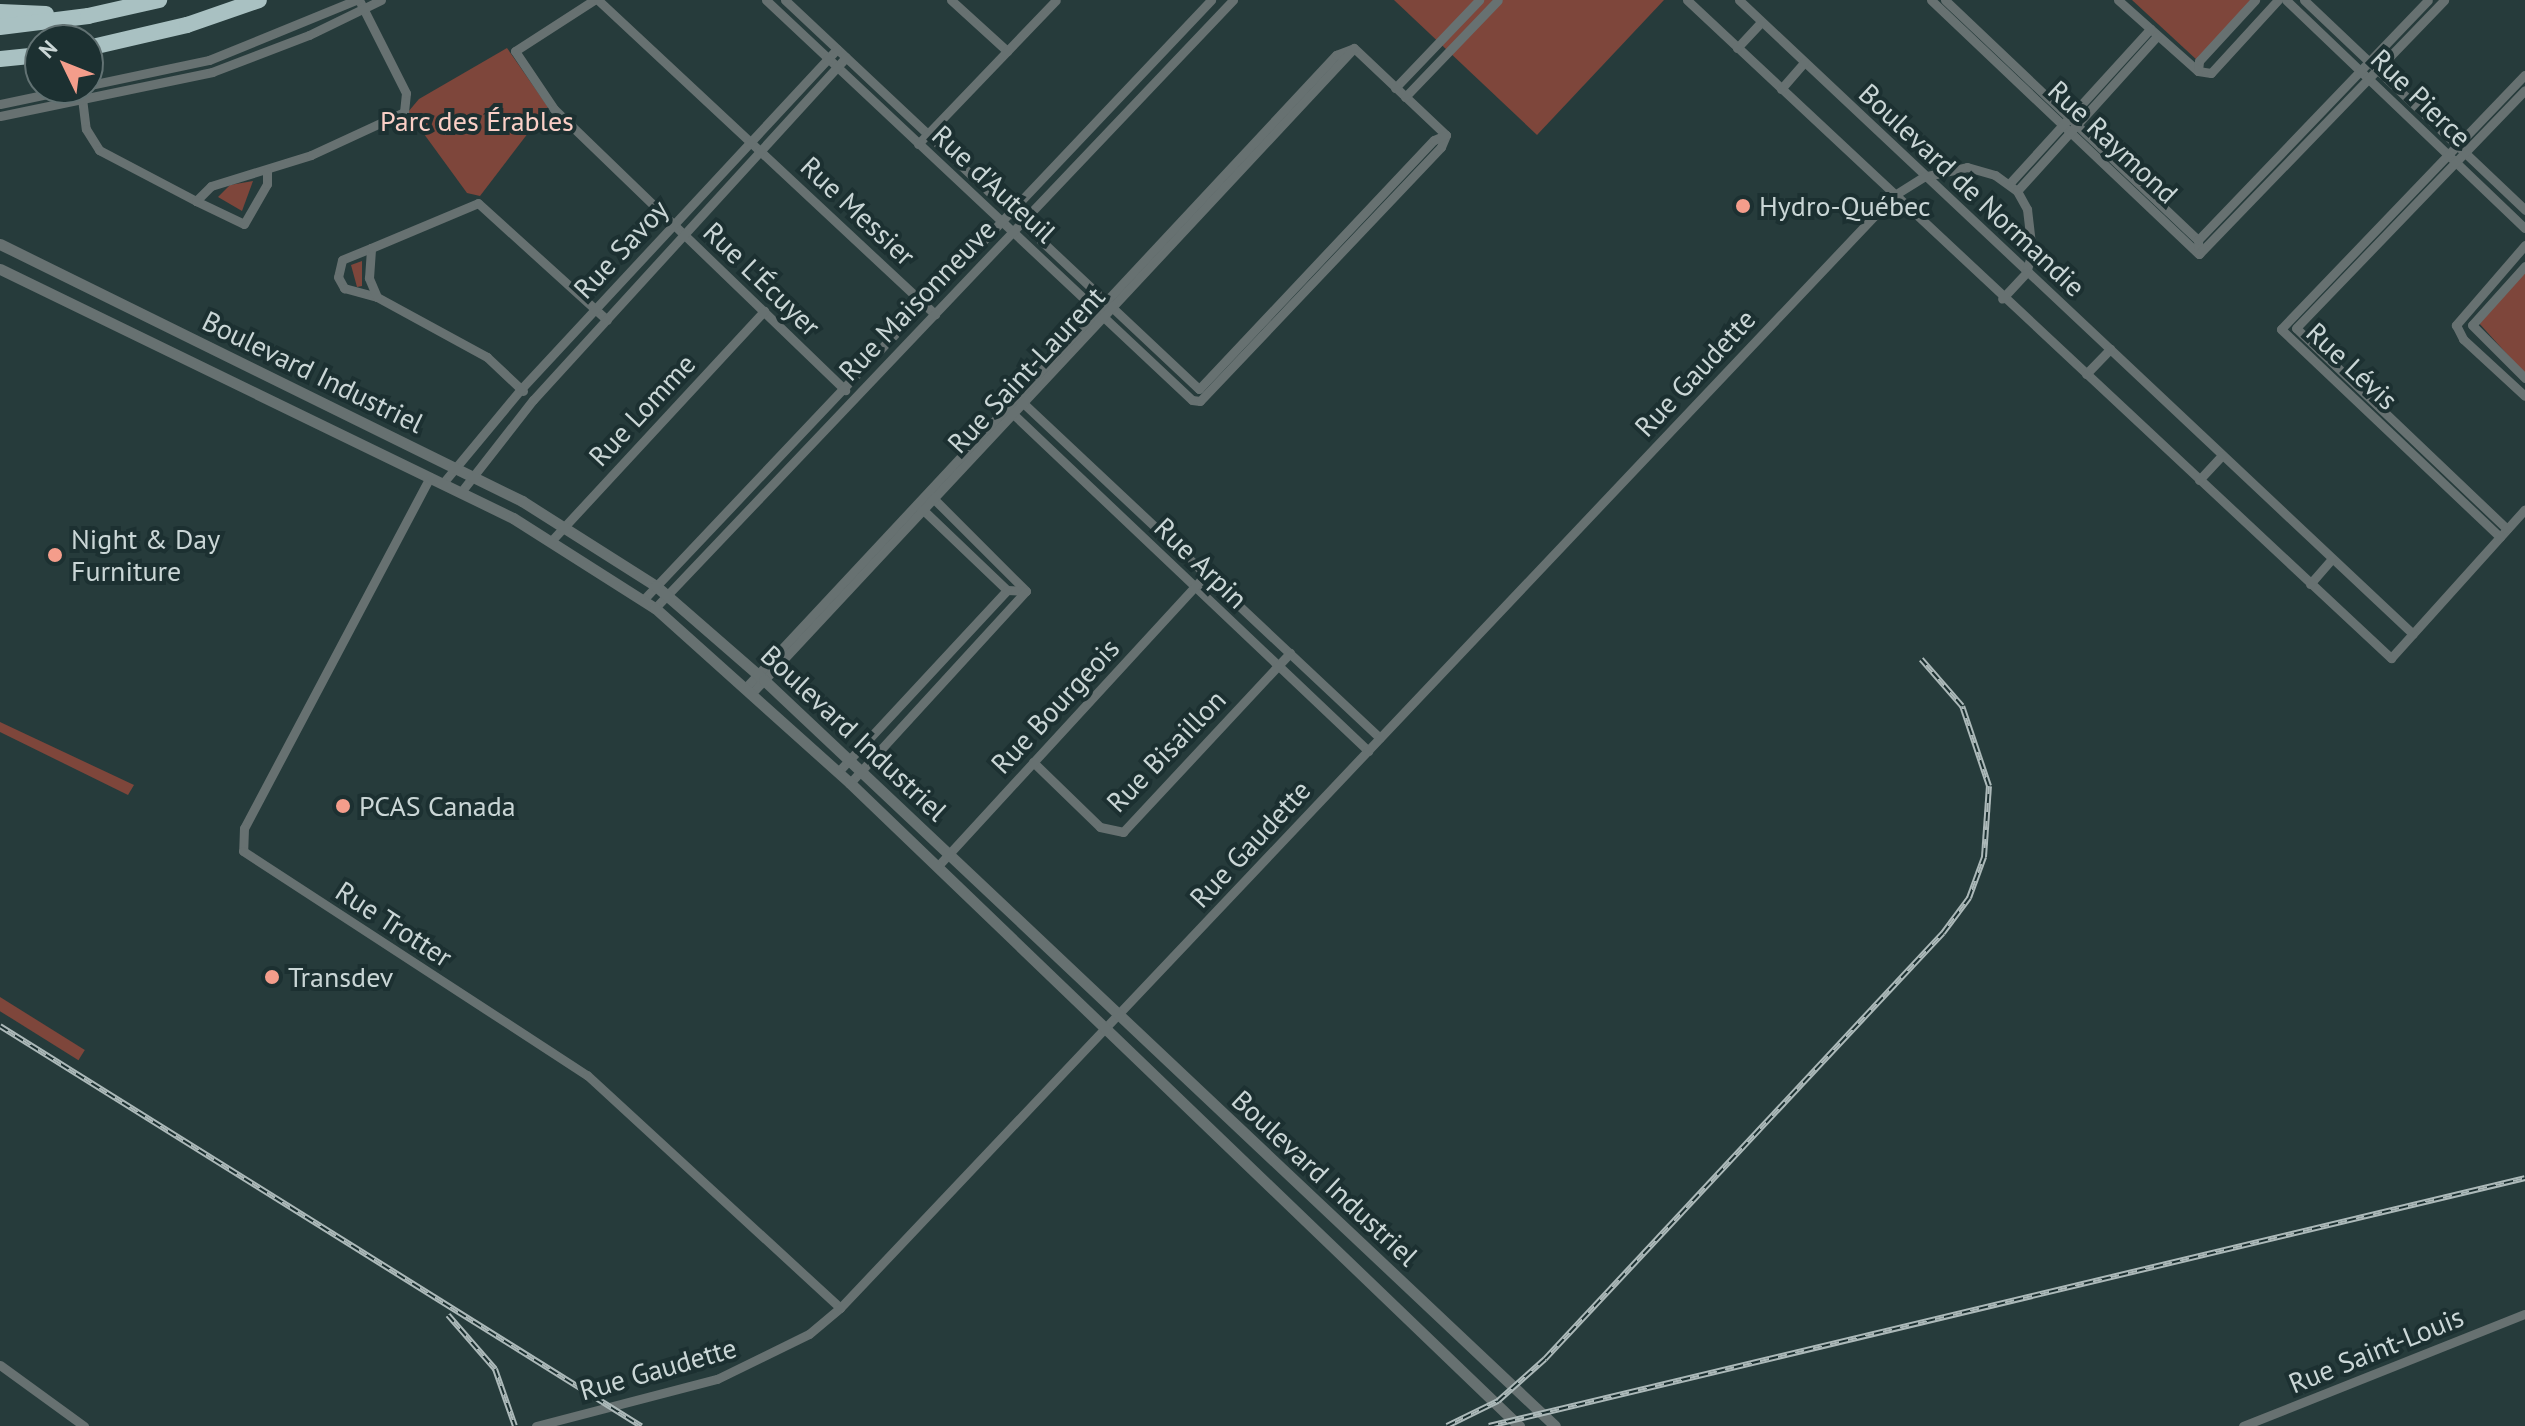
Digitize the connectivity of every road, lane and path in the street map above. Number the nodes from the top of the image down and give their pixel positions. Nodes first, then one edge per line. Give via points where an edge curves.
1 (159, 0) edge
2 (259, 0) edge
3 (381, 0) edge
4 (596, 0) edge
5 (766, 0) edge
6 (785, 0) edge
7 (951, 0) edge
8 (1056, 0) edge
9 (1211, 0) edge
10 (1233, 0) edge
11 (1479, 0) edge
12 (1498, 0) edge
13 (1687, 0) edge
14 (1739, 0) edge
15 (2118, 0) edge
16 (2255, 0) edge
17 (2278, 0) edge
18 (2286, 0) edge
19 (2304, 0) edge
20 (2428, 0) edge
21 (2444, 0) edge
22 (1937, 1) edge
23 (359, 3) edge
24 (0, 12) edge
25 (88, 16) junction
26 (1761, 22) junction
27 (0, 27) edge
28 (2154, 32) junction
29 (104, 44) edge
30 (1167, 47) junction
31 (1737, 48) junction
32 (837, 49) junction
33 (1007, 51) junction
34 (24, 57) edge
35 (846, 57) junction
36 (1178, 57) junction
37 (828, 58) junction
38 (0, 59) edge
39 (2368, 61) junction
40 (1804, 63) junction
41 (837, 67) junction
42 (2376, 68) junction
43 (2198, 71) junction
44 (2363, 74) junction
45 (2525, 75) edge
46 (104, 85) edge
47 (1395, 88) junction
48 (1781, 89) junction
49 (2525, 90) edge
50 (104, 97) edge
51 (1405, 97) junction
52 (24, 100) edge
53 (0, 104) edge
54 (70, 104) edge
55 (82, 104) edge
56 (0, 116) edge
57 (2070, 125) junction
58 (1087, 132) junction
59 (928, 134) junction
60 (1446, 135) junction
61 (752, 141) junction
62 (1098, 142) junction
63 (918, 144) junction
64 (2460, 148) junction
65 (762, 150) junction
66 (2280, 153) junction
67 (2452, 158) junction
68 (2288, 162) junction
69 (267, 171) junction
70 (1923, 177) junction
71 (2013, 188) junction
72 (1893, 196) junction
73 (196, 201) junction
74 (2525, 210) edge
75 (1011, 212) junction
76 (1002, 221) junction
77 (1022, 222) junction
78 (674, 224) junction
79 (2525, 228) edge
80 (1013, 232) junction
81 (685, 234) junction
82 (2198, 240) junction
83 (2373, 240) junction
84 (0, 244) edge
85 (2525, 245) edge
86 (371, 248) junction
87 (2199, 254) junction
88 (2525, 266) edge
89 (0, 269) edge
90 (1320, 269) junction
91 (2026, 273) junction
92 (377, 297) junction
93 (2002, 299) junction
94 (924, 303) junction
95 (1111, 306) junction
96 (595, 309) junction
97 (764, 311) junction
98 (935, 314) junction
99 (1102, 315) junction
100 (607, 320) junction
101 (2456, 325) junction
102 (2472, 325) junction
103 (2296, 328) junction
104 (2281, 329) junction
105 (2110, 349) junction
106 (2086, 374) junction
107 (2525, 378) edge
108 (521, 389) junction
109 (843, 389) junction
110 (1199, 389) junction
111 (1015, 395) junction
112 (2525, 396) edge
113 (854, 399) junction
114 (533, 400) junction
115 (1196, 400) junction
116 (1024, 404) junction
117 (1004, 406) junction
118 (1014, 415) junction
119 (2401, 427) junction
120 (2393, 435) junction
121 (2222, 455) junction
122 (453, 467) junction
123 (430, 477) junction
124 (471, 477) junction
125 (758, 479) junction
126 (2199, 480) junction
127 (443, 483) junction
128 (768, 489) junction
129 (925, 491) junction
130 (461, 492) junction
131 (934, 499) junction
132 (915, 502) junction
133 (2525, 509) edge
134 (924, 510) junction
135 (565, 526) junction
136 (2504, 533) junction
137 (553, 539) junction
138 (2331, 560) junction
139 (1206, 574) junction
140 (846, 576) junction
141 (854, 584) junction
142 (2310, 584) junction
143 (656, 586) junction
144 (1194, 586) junction
145 (1007, 590) junction
146 (1026, 591) junction
147 (668, 595) junction
148 (644, 599) junction
149 (655, 608) junction
150 (2413, 634) junction
151 (1290, 653) junction
152 (939, 662) junction
153 (1278, 665) junction
154 (950, 673) junction
155 (760, 677) junction
156 (749, 690) junction
157 (1380, 738) junction
158 (1368, 751) junction
159 (848, 760) junction
160 (1033, 762) junction
161 (860, 771) junction
162 (838, 772) junction
163 (850, 783) junction
164 (948, 855) junction
165 (937, 867) junction
166 (1119, 1014) junction
167 (1104, 1030) junction
168 (1234, 1124) junction
169 (1217, 1139) junction
170 (1287, 1175) junction
171 (1268, 1188) junction
172 (1381, 1264) junction
173 (1361, 1277) junction
174 (840, 1308) junction
175 (2525, 1314) edge
176 (0, 1365) edge
177 (84, 1426) edge
178 (536, 1426) edge
179 (1519, 1426) edge
180 (1555, 1426) edge
181 (2243, 1426) edge

1 - 25 highway
2 - 29 highway via 187,25
3 - 23 street
4 - 61 street, Rue Messier
4 - 78 street, Rue L'Écuyer via 515,51 554,109
5 - 37 street, Rue d'Auteuil
6 - 32 street, Rue d'Auteuil
7 - 33 street
8 - 33 street
9 - 30 street, Rue Maisonneuve
10 - 36 street, Rue Maisonneuve
11 - 47 street
12 - 51 street
13 - 31 street, Boulevard de Normandie
14 - 26 street, Boulevard de Normandie
15 - 28 street
16 - 43 street via 2199,61
17 - 43 street via 2211,73
18 - 44 street, Rue Pierce
19 - 39 street, Rue Pierce
20 - 39 street
21 - 42 street
22 - 57 street, Rue Raymond
23 - 46 street via 224,56
23 - 50 street via 227,67
23 - 69 street via 404,88 407,108 362,134
24 - 25 highway
25 - 27 highway
26 - 31 street
26 - 40 street, Boulevard de Normandie
28 - 43 street
28 - 57 street
30 - 36 street
30 - 58 street, Rue Maisonneuve
31 - 48 street, Boulevard de Normandie
32 - 35 street, Rue d'Auteuil
32 - 37 street, Rue Savoy
33 - 59 street
34 - 38 highway
35 - 41 street, Rue Savoy
35 - 59 street, Rue d'Auteuil
36 - 62 street, Rue Maisonneuve
37 - 41 street, Rue d'Auteuil
37 - 61 street, Rue Savoy
39 - 42 street, Rue Pierce
39 - 44 street
40 - 48 street
40 - 70 street, Boulevard de Normandie
41 - 63 street, Rue d'Auteuil
41 - 65 street, Rue Savoy
42 - 44 street
42 - 64 street, Rue Pierce
44 - 66 street
44 - 67 street, Rue Pierce
44 - 68 street
45 - 64 street, Rue Lévis
47 - 51 street, Rue Saint-Laurent
47 - 95 street, Rue Saint-Laurent via 1354,48 1336,55
48 - 72 street, Boulevard de Normandie
49 - 64 street, Rue Lévis
51 - 60 street, Rue Saint-Laurent
52 - 53 street
54 - 56 street
55 - 73 street via 88,134 99,150
57 - 71 street
57 - 82 street, Rue Raymond
57 - 87 street, Rue Raymond
58 - 62 street
58 - 75 street, Rue Maisonneuve
59 - 63 street
59 - 75 street, Rue d'Auteuil
60 - 90 street via 1441,147
60 - 90 street via 1434,140
61 - 65 street, Rue Messier
61 - 78 street, Rue Savoy
62 - 77 street, Rue Maisonneuve
63 - 76 street, Rue d'Auteuil
64 - 67 street, Rue Lévis
64 - 74 street, Rue Pierce
65 - 81 street, Rue Savoy
65 - 94 street, Rue Messier
66 - 68 street
66 - 82 street
67 - 79 street, Rue Pierce
67 - 83 street, Rue Lévis
68 - 87 street
69 - 73 street via 211,186
69 - 73 street via 267,184 244,224
70 - 71 street, Rue Gaudette via 1967,167
70 - 72 street, Rue Gaudette
70 - 91 street, Boulevard de Normandie
71 - 91 street via 2027,209
72 - 93 street, Boulevard de Normandie
72 - 157 street, Rue Gaudette
75 - 76 street, Rue Maisonneuve
75 - 77 street, Rue d'Auteuil
76 - 80 street, Rue d'Auteuil
76 - 94 street, Rue Maisonneuve
77 - 80 street, Rue Maisonneuve
77 - 95 street, Rue d'Auteuil
78 - 81 street, Rue L'Écuyer
78 - 96 street, Rue Savoy
80 - 98 street, Rue Maisonneuve
80 - 99 street, Rue d'Auteuil
81 - 97 street, Rue L'Écuyer
81 - 100 street, Rue Savoy
82 - 87 street
83 - 103 street, Rue Lévis
83 - 104 street, Rue Lévis
84 - 122 street, Boulevard Industriel
85 - 101 street
86 - 92 street via 369,278
86 - 92 street via 342,260 338,277 344,288
86 - 96 street via 478,203
88 - 102 street
89 - 123 street, Boulevard Industriel
90 - 110 street
90 - 115 street
91 - 93 street
91 - 105 street, Boulevard de Normandie
92 - 108 street via 487,357
93 - 106 street, Boulevard de Normandie
94 - 98 street, Rue Messier
94 - 109 street, Rue Maisonneuve
95 - 99 street, Rue Saint-Laurent
95 - 110 street, Rue d'Auteuil
96 - 100 street
96 - 108 street, Rue Savoy
97 - 109 street, Rue L'Écuyer
97 - 135 street, Rue Lomme
98 - 113 street, Rue Maisonneuve
99 - 111 street, Rue Saint-Laurent
99 - 115 street, Rue d'Auteuil
99 - 116 street, Rue Saint-Laurent
100 - 114 street, Rue Savoy
101 - 102 street
101 - 112 street via 2463,339
102 - 107 street
103 - 104 street, Rue Lévis
103 - 119 street, Rue Lévis
104 - 120 street, Rue Lévis
105 - 106 street
105 - 121 street, Boulevard de Normandie
106 - 126 street, Boulevard de Normandie
108 - 114 street
108 - 122 street, Rue Savoy
109 - 113 street, Rue L'Écuyer
109 - 125 street, Rue Maisonneuve
110 - 115 street
111 - 116 street, Rue Arpin
111 - 117 street, Rue Saint-Laurent
113 - 128 street, Rue Maisonneuve
114 - 124 street, Rue Savoy
116 - 118 street, Rue Saint-Laurent
116 - 139 street, Rue Arpin
117 - 118 street, Rue Arpin
117 - 129 street, Rue Saint-Laurent
118 - 131 street, Rue Saint-Laurent
118 - 144 street, Rue Arpin
119 - 120 street, Rue Lévis
119 - 136 street, Rue Lévis
120 - 136 street, Rue Lévis
121 - 126 street
121 - 138 street, Boulevard de Normandie
122 - 124 street, Boulevard Industriel
122 - 127 street, Rue Savoy
123 - 127 street, Boulevard Industriel
123 - 174 street, Rue Trotter via 244,828 243,851 587,1075
124 - 130 street, Rue Savoy
124 - 135 street, Boulevard Industriel
125 - 128 street
125 - 143 street, Rue Maisonneuve
126 - 142 street, Boulevard de Normandie
127 - 130 street, Boulevard Industriel
128 - 147 street, Rue Maisonneuve
129 - 131 street
129 - 132 street, Rue Saint-Laurent
130 - 137 street, Boulevard Industriel
131 - 134 street, Rue Saint-Laurent
131 - 146 street
132 - 134 street
132 - 140 street, Rue Saint-Laurent
133 - 136 street
134 - 141 street, Rue Saint-Laurent
134 - 145 street
135 - 137 street, Rue Lomme
135 - 143 street, Boulevard Industriel
136 - 150 street
137 - 148 street, Boulevard Industriel
138 - 142 street
138 - 150 street, Boulevard de Normandie
139 - 144 street, Rue Bourgeois
139 - 151 street, Rue Arpin
140 - 141 street
140 - 155 street, Rue Saint-Laurent
141 - 155 street, Rue Saint-Laurent
142 - 150 street, Boulevard de Normandie via 2391,658
143 - 147 street, Boulevard Industriel
143 - 148 street, Rue Maisonneuve
144 - 153 street, Rue Arpin
144 - 160 street, Rue Bourgeois
145 - 146 street
145 - 152 street
146 - 154 street
147 - 149 street, Rue Maisonneuve
147 - 155 street, Boulevard Industriel
148 - 149 street, Boulevard Industriel
149 - 156 street, Boulevard Industriel
151 - 153 street, Rue Bisaillon
151 - 157 street, Rue Arpin
152 - 154 street
152 - 159 street
153 - 158 street, Rue Arpin
153 - 160 street, Rue Bisaillon via 1123,832 1100,827
154 - 161 street
155 - 156 street, Rue Saint-Laurent
155 - 159 street, Boulevard Industriel
156 - 162 street, Boulevard Industriel
157 - 158 street, Rue Gaudette
158 - 166 street, Rue Gaudette
159 - 161 street, Boulevard Industriel
159 - 162 street
160 - 164 street, Rue Bourgeois
161 - 163 street
161 - 164 street, Boulevard Industriel
162 - 163 street, Boulevard Industriel
163 - 165 street, Boulevard Industriel
164 - 165 street, Rue Bourgeois
164 - 166 street, Boulevard Industriel
165 - 167 street, Boulevard Industriel
166 - 167 street, Rue Gaudette
166 - 168 street, Boulevard Industriel
167 - 169 street, Boulevard Industriel
167 - 174 street, Rue Gaudette
168 - 169 street
168 - 170 street, Boulevard Industriel
169 - 171 street, Boulevard Industriel
170 - 171 street
170 - 172 street, Boulevard Industriel
171 - 173 street, Boulevard Industriel
172 - 173 street
172 - 180 street, Boulevard Industriel
173 - 179 street, Boulevard Industriel
174 - 178 street, Rue Gaudette via 809,1334 717,1379
175 - 181 street, Rue Saint-Louis
176 - 177 street

